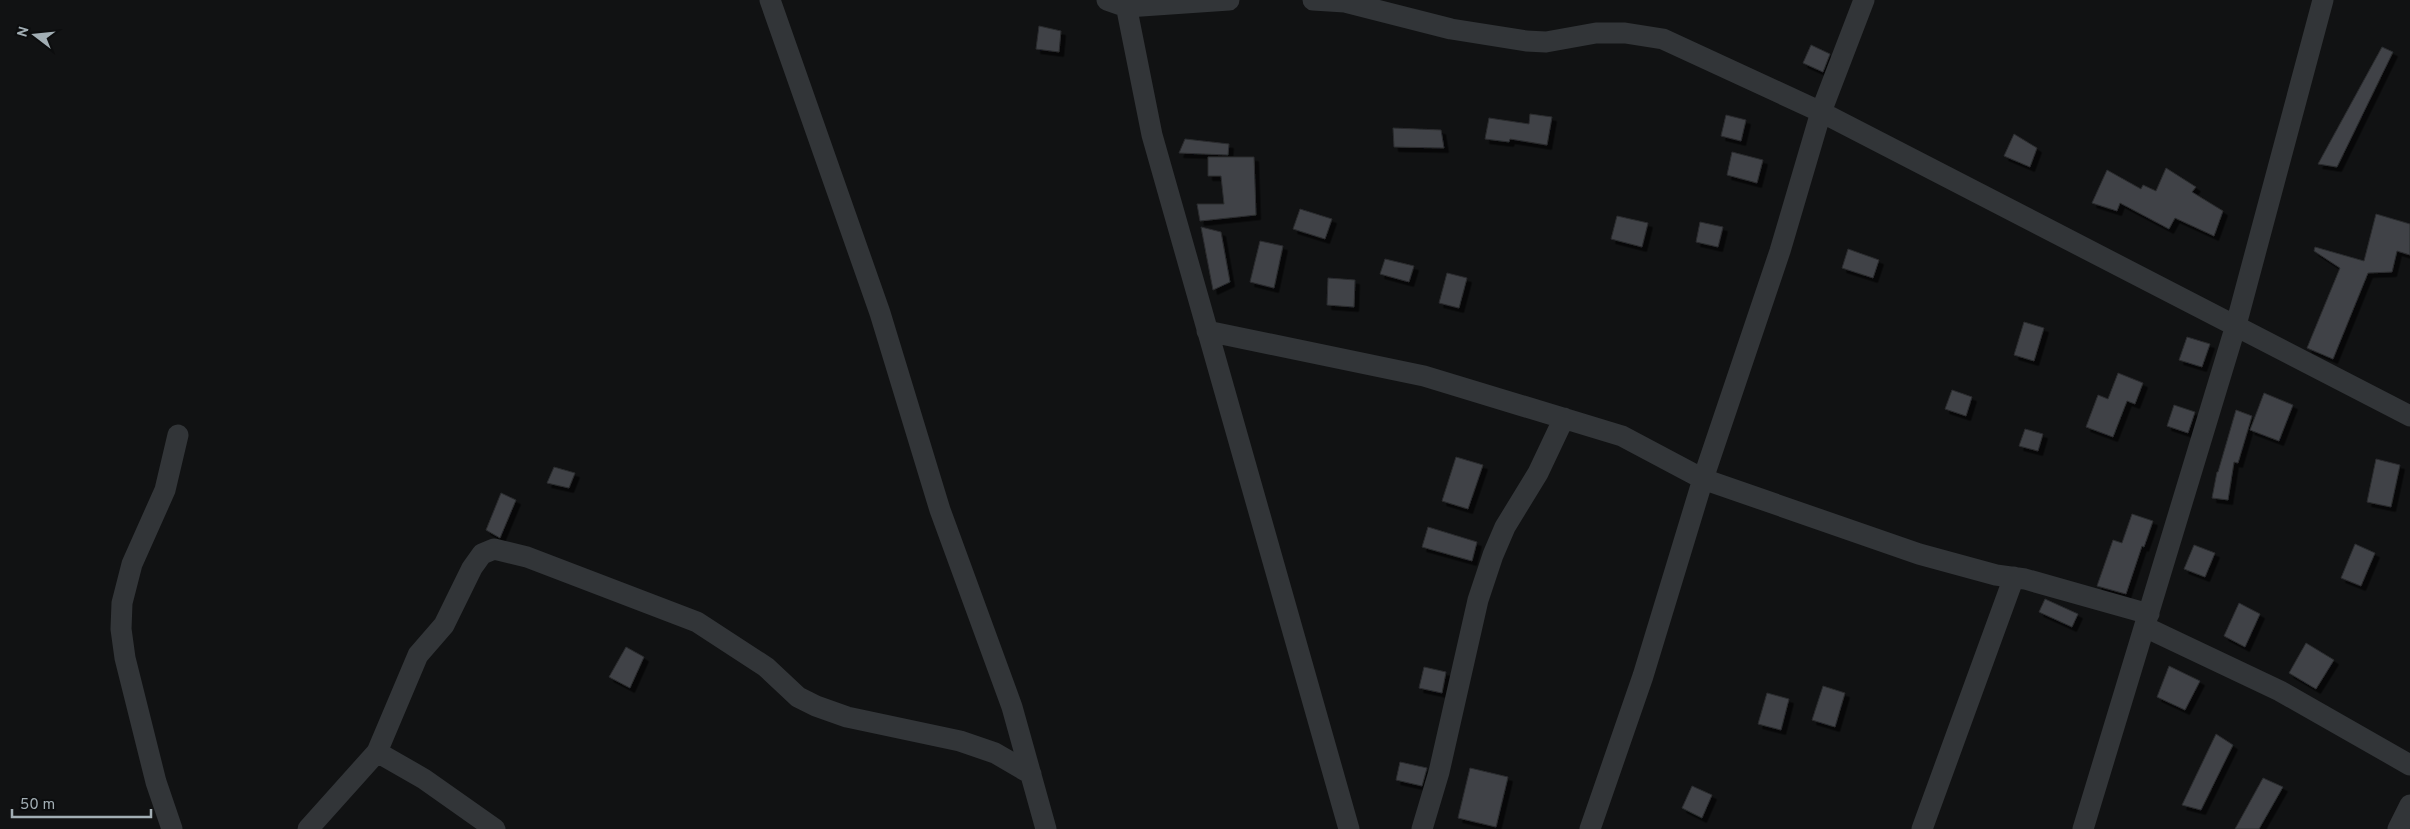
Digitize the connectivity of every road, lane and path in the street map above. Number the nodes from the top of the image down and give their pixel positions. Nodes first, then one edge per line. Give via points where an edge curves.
1 (770, 0) edge
2 (1229, 0) edge
3 (1312, 0) edge
4 (1864, 0) edge
5 (2323, 0) edge
6 (1120, 2) edge
7 (1821, 112) junction
8 (2236, 325) junction
9 (1207, 331) junction
10 (2410, 416) edge
11 (1564, 418) junction
12 (178, 435) dead end
13 (1703, 479) junction
14 (2014, 577) junction
15 (2147, 621) junction
16 (377, 752) junction
17 (2410, 765) edge
18 (1031, 774) junction
19 (2410, 805) edge
20 (172, 829) edge
21 (308, 829) edge
22 (496, 829) edge
23 (1046, 829) edge
24 (1349, 829) edge
25 (1422, 829) edge
26 (1590, 829) edge
27 (1922, 829) edge
28 (2083, 829) edge
29 (2398, 829) edge

1 - 18 street via 880,313 940,510 1012,707
2 - 6 street
3 - 7 street via 1345,2 1451,28 1526,42 1546,42 1596,33 1663,40
4 - 7 street
5 - 8 street
6 - 9 street via 1152,134
7 - 8 street
7 - 13 street via 1780,252
8 - 10 street
8 - 15 street
9 - 11 street via 1424,376
9 - 24 street
11 - 13 street via 1622,436
11 - 25 street via 1538,473 1505,527 1478,600 1441,763
12 - 20 street via 165,490 132,564 122,603 121,629 125,658 156,782
13 - 14 street via 1919,554
13 - 26 street via 1643,676
14 - 15 street
14 - 27 street
15 - 17 street
15 - 28 street
16 - 18 street via 418,655 444,624 482,554 494,549 527,556 696,622 766,667 798,697 816,706 847,717 960,741 995,753
16 - 21 street
16 - 22 street
18 - 23 street
19 - 29 street

